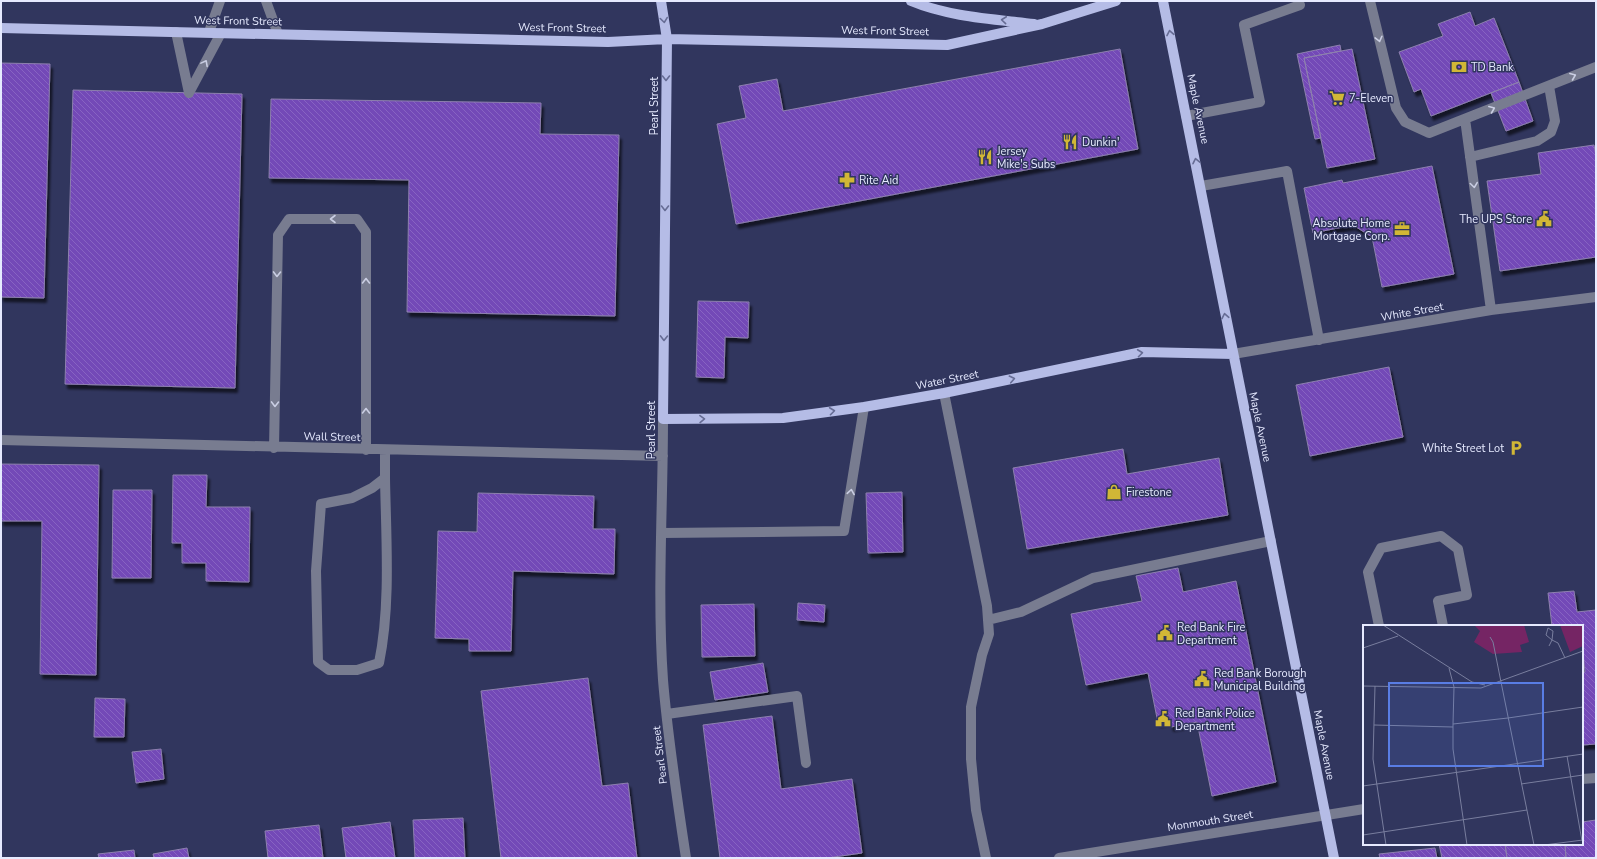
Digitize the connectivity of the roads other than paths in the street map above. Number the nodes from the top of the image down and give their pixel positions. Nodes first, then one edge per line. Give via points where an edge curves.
1 (220, 1) edge
2 (266, 1) edge
3 (662, 1) edge
4 (911, 1) edge
5 (1116, 1) edge
6 (1163, 1) edge
7 (1298, 1) edge
8 (1370, 1) edge
9 (1042, 24) junction
10 (1, 28) edge
11 (176, 32) junction
12 (209, 32) junction
13 (221, 33) junction
14 (278, 34) junction
15 (667, 39) junction
16 (1596, 67) edge
17 (1550, 86) junction
18 (1186, 116) junction
19 (1465, 119) junction
20 (1470, 157) junction
21 (1201, 186) junction
22 (1596, 297) edge
23 (1491, 310) junction
24 (1319, 340) junction
25 (1233, 354) junction
26 (944, 393) junction
27 (864, 407) junction
28 (664, 419) junction
29 (1, 440) edge
30 (274, 448) junction
31 (366, 450) junction
32 (385, 450) junction
33 (664, 456) junction
34 (385, 478) junction
35 (662, 533) junction
36 (1271, 541) junction
37 (988, 620) junction
38 (1378, 625) edge
39 (1443, 625) edge
40 (667, 714) junction
41 (806, 763) dead end
42 (1596, 778) edge
43 (1583, 779) edge
44 (1363, 809) edge
45 (1326, 815) junction
46 (686, 858) edge
47 (986, 858) edge
48 (1059, 858) edge
49 (1334, 858) edge

1 - 12 street
2 - 14 street
3 -> 15 main road, Pearl Street
9 -> 4 main road via 978,18
5 - 9 main road, West Front Street
18 -> 6 main road, Maple Avenue
7 - 18 street via 1300,5 1244,25 1260,102
8 -> 19 street via 1396,108 1405,122 1429,133
9 - 15 main road, West Front Street via 947,45
10 - 11 main road, West Front Street
11 - 12 main road, West Front Street
11 -> 13 street via 189,93
12 - 13 main road, West Front Street
13 - 14 main road, West Front Street
14 - 15 main road, West Front Street via 608,42
15 -> 28 main road, Pearl Street
17 -> 16 street
19 -> 17 street
17 - 20 street via 1555,121 1551,132 1537,141
21 -> 18 main road, Maple Avenue
19 - 20 street
20 -> 23 street
21 - 24 street via 1287,171
25 -> 21 main road, Maple Avenue
22 - 23 street, White Street
23 - 24 street, White Street
24 - 25 street, White Street
26 -> 25 main road, Water Street via 1142,352
25 - 36 main road, Maple Avenue
26 - 27 main road, Water Street
26 - 37 street
28 -> 27 main road, Water Street via 783,418
35 -> 27 street via 844,531
28 - 33 street, Pearl Street
29 - 30 street, Wall Street
30 - 31 street, Wall Street
31 -> 30 street via 366,232 357,219 289,219 278,235
31 - 32 street, Wall Street
32 - 33 street, Wall Street
32 - 34 street
33 - 35 street, Pearl Street
34 - 34 street via 352,498 321,504 316,571 318,662 330,670 357,670 379,663 386,575
35 - 40 street, Pearl Street via 660,607
36 - 37 street via 1094,578 1021,612
36 - 45 main road, Maple Avenue
37 - 47 street via 989,634 971,708 971,759 976,810
38 - 39 street via 1368,572 1381,548 1441,536 1458,550 1467,595 1438,601
40 - 41 street via 797,696
40 - 46 street, Pearl Street
42 - 43 street
44 - 45 street, Monmouth Street
45 - 48 street, Monmouth Street
45 - 49 main road, Maple Avenue

